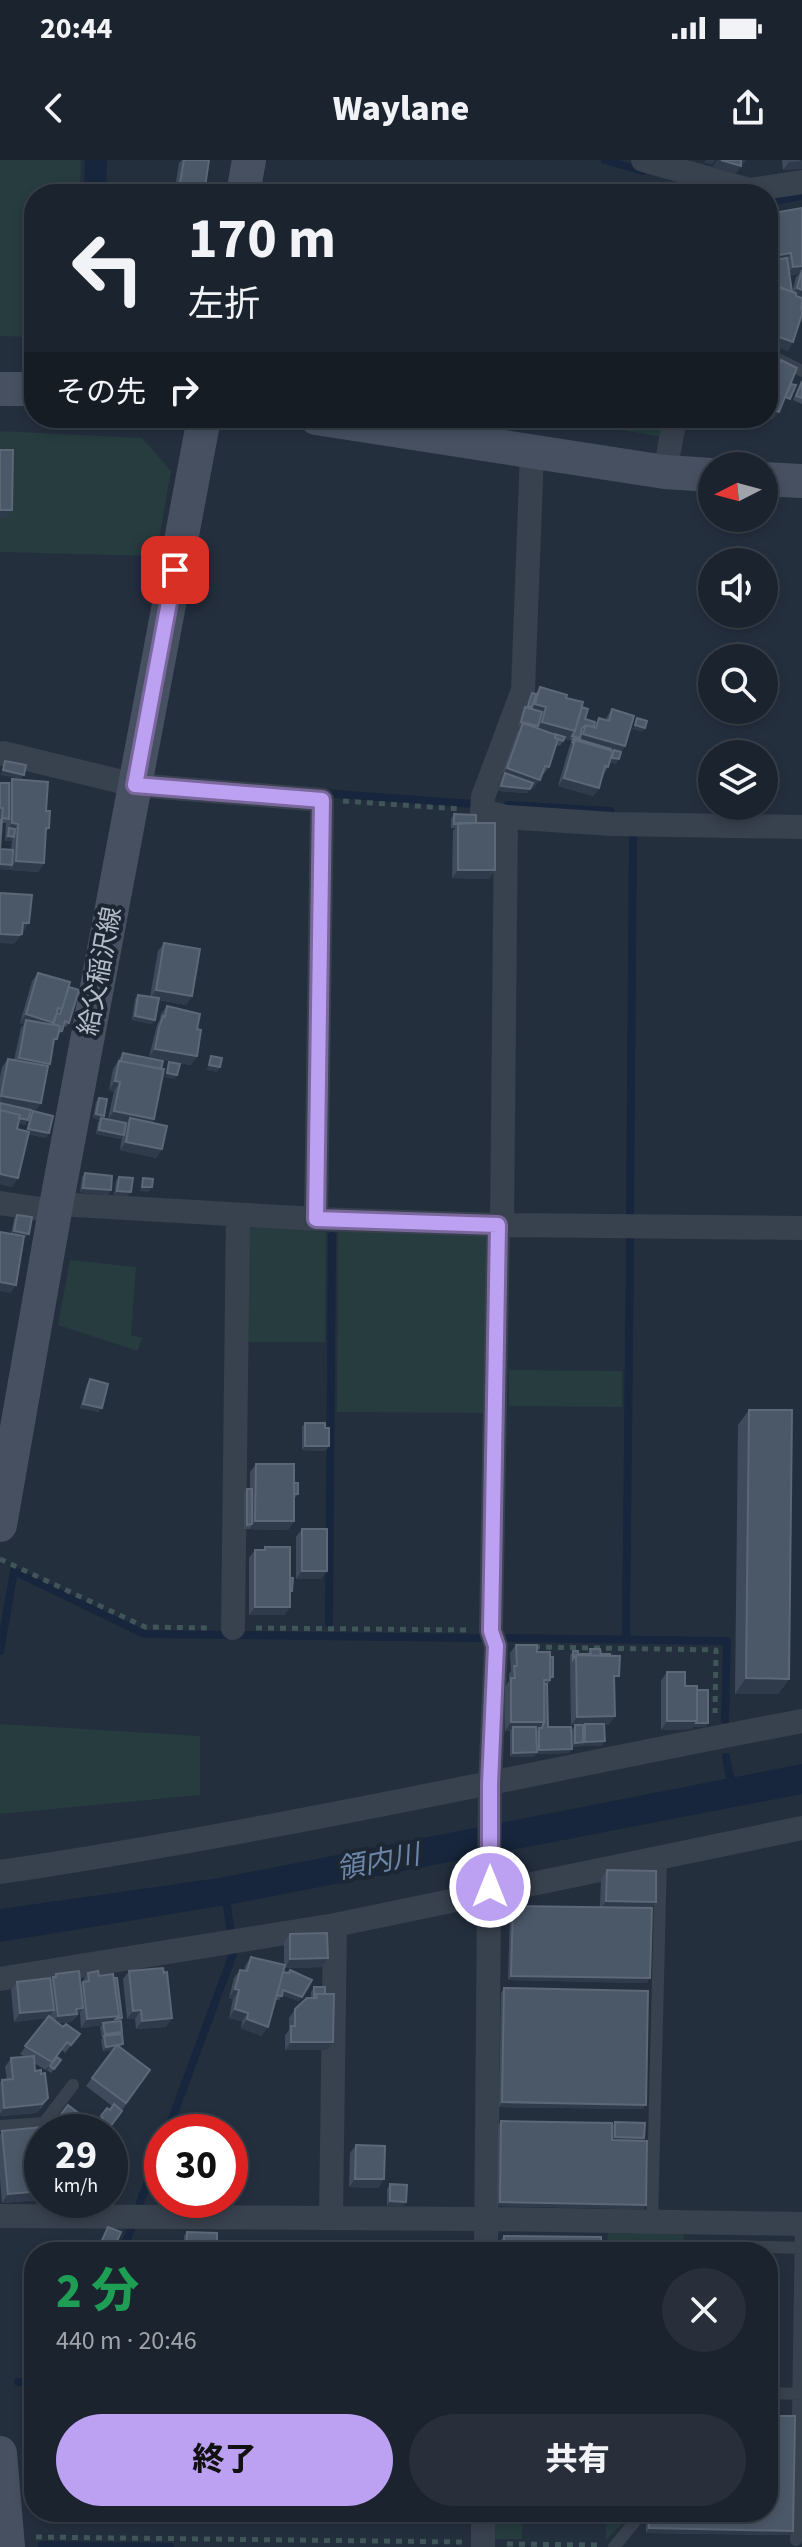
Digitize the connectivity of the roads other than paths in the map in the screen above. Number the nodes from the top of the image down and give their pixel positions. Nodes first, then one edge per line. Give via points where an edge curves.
1 (249, 160) edge
2 (643, 160) edge
3 (692, 167) edge
4 (802, 182) edge
5 (245, 184) edge
6 (731, 184) edge
7 (778, 187) edge
8 (778, 359) edge
9 (802, 371) edge
10 (0, 389) edge
11 (24, 389) edge
12 (202, 428) edge
13 (380, 428) edge
14 (673, 428) edge
15 (532, 452) junction
16 (665, 472) junction
17 (698, 474) edge
18 (778, 480) edge
19 (802, 481) edge
20 (0, 754) edge
21 (135, 785) junction
22 (494, 814) junction
23 (802, 827) edge
24 (0, 1203) edge
25 (56, 1207) junction
26 (238, 1215) junction
27 (316, 1219) junction
28 (500, 1225) junction
29 (802, 1228) edge
30 (0, 1525) edge
31 (233, 1628) dead end
32 (802, 1721) edge
33 (490, 1787) junction
34 (802, 1828) edge
35 (661, 1857) junction
36 (0, 1872) edge
37 (490, 1890) junction
38 (335, 1925) junction
39 (0, 1979) edge
40 (73, 2085) dead end
41 (0, 2126) edge
42 (0, 2216) edge
43 (331, 2218) junction
44 (487, 2219) junction
45 (652, 2222) junction
46 (802, 2224) edge
47 (732, 2240) edge
48 (486, 2242) edge
49 (778, 2245) edge
50 (801, 2248) edge
51 (778, 2393) edge
52 (799, 2394) junction
53 (0, 2453) edge
54 (483, 2522) edge
55 (634, 2522) edge
56 (796, 2540) dead end
57 (8, 2542) edge
58 (483, 2544) edge
59 (614, 2546) edge

1 - 5 main road
2 - 3 street
3 - 6 street
4 - 7 street
8 - 9 lane
10 - 11 main road
12 - 21 main road, 給父稲沢線
13 - 15 main road
14 - 16 street
15 - 16 main road
15 - 22 street via 523,690 483,797
16 - 17 main road
18 - 19 main road
20 - 21 street
21 - 25 main road, 給父稲沢線
21 - 27 street via 322,800
22 - 23 street via 612,824
22 - 28 street
24 - 25 street
25 - 26 street
25 - 30 main road, 給父稲沢線
26 - 27 street
26 - 31 street
27 - 28 street
28 - 29 street
28 - 33 street
32 - 33 street
33 - 36 street
33 - 37 street
34 - 35 street
35 - 37 street
35 - 45 lane
37 - 38 street
37 - 44 street
38 - 39 street
38 - 43 street
40 - 41 lane via 44,2123
42 - 43 street
43 - 44 street
44 - 45 street
44 - 48 street
45 - 47 street
46 - 47 street
46 - 50 lane
49 - 50 lane
50 - 52 lane
51 - 52 lane
52 - 56 lane
53 - 57 main road
54 - 58 street
55 - 59 lane

